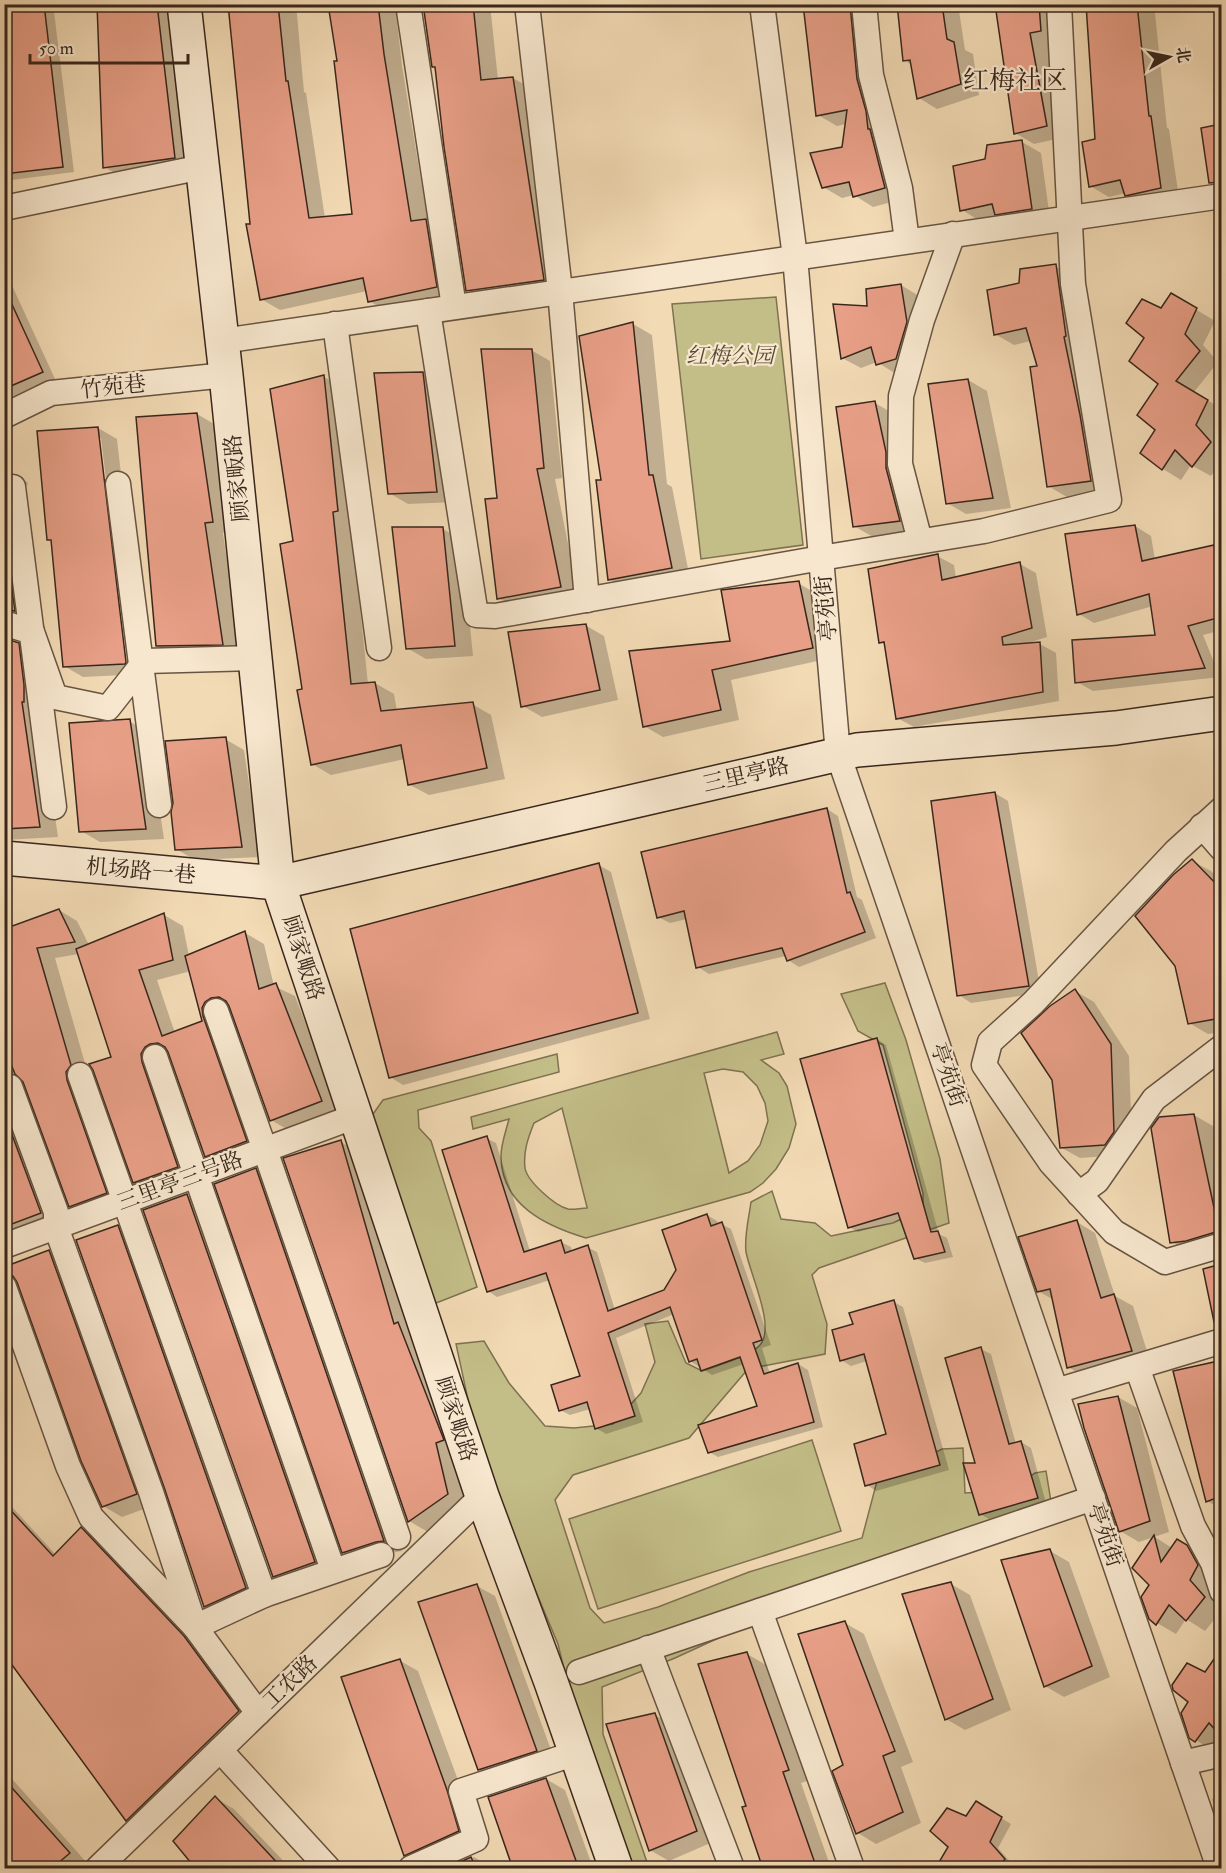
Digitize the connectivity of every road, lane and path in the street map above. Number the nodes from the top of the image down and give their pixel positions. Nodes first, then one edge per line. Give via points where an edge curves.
1 (184, 4) edge
2 (408, 4) edge
3 (527, 4) edge
4 (762, 4) edge
5 (864, 4) edge
6 (1059, 4) edge
7 (202, 167) junction
8 (1221, 196) edge
9 (4, 208) edge
10 (1070, 218) junction
11 (953, 234) junction
12 (907, 241) junction
13 (795, 257) junction
14 (560, 291) junction
15 (454, 307) junction
16 (428, 311) junction
17 (335, 324) junction
18 (222, 341) junction
19 (226, 375) junction
20 (4, 416) edge
21 (118, 484) dead end
22 (13, 487) dead end
23 (920, 541) junction
24 (821, 558) junction
25 (587, 600) junction
26 (4, 623) edge
27 (32, 632) junction
28 (379, 648) dead end
29 (255, 658) junction
30 (142, 666) junction
31 (1221, 713) edge
32 (838, 754) junction
33 (159, 805) dead end
34 (54, 807) dead end
35 (1221, 809) edge
36 (1202, 826) junction
37 (1221, 849) edge
38 (4, 858) edge
39 (278, 883) junction
40 (216, 1011) dead end
41 (1221, 1047) edge
42 (155, 1057) dead end
43 (80, 1075) dead end
44 (10, 1087) dead end
45 (356, 1116) junction
46 (265, 1150) junction
47 (197, 1175) junction
48 (1079, 1194) junction
49 (125, 1202) junction
50 (56, 1227) junction
51 (1221, 1245) edge
52 (4, 1246) edge
53 (4, 1287) edge
54 (1221, 1341) edge
55 (1137, 1367) junction
56 (1056, 1391) junction
57 (482, 1496) junction
58 (1092, 1498) junction
59 (398, 1537) dead end
60 (381, 1555) dead end
61 (1217, 1562) edge
62 (333, 1570) junction
63 (1221, 1591) edge
64 (264, 1595) junction
65 (760, 1611) junction
66 (195, 1627) junction
67 (648, 1648) junction
68 (579, 1672) dead end
69 (258, 1713) junction
70 (220, 1750) junction
71 (576, 1753) junction
72 (1221, 1754) edge
73 (1183, 1763) junction
74 (98, 1869) edge
75 (328, 1869) edge
76 (411, 1869) edge
77 (616, 1869) edge
78 (732, 1869) edge
79 (852, 1869) edge
80 (1219, 1869) edge

1 - 7 street, 顾家畈路
2 - 15 street
3 - 14 street
4 - 13 street, 亭苑街
5 - 12 street via 871,75 900,188
6 - 10 street
7 - 9 street
7 - 18 street, 顾家畈路
8 - 10 street
10 - 11 street
10 - 23 street via 1073,284 1108,500 984,531
11 - 12 street
11 - 23 street via 900,396 900,464
12 - 13 street
13 - 14 street
13 - 24 street, 亭苑街
14 - 15 street
14 - 25 street
15 - 16 street
16 - 17 street
16 - 25 street via 476,615 495,616
17 - 18 street
17 - 28 street
18 - 19 street, 顾家畈路
19 - 20 street, 竹苑巷 via 51,393
19 - 29 street, 顾家畈路
21 - 30 street
22 - 27 street
23 - 24 street
24 - 25 street
24 - 32 street, 亭苑街
26 - 27 street
27 - 30 street via 55,697 108,708
27 - 34 street
29 - 30 street via 145,661
29 - 39 street, 顾家畈路
30 - 33 street
31 - 32 street, 三里亭路 via 1116,728
32 - 39 street, 三里亭路
32 - 56 street, 亭苑街
35 - 36 street
36 - 37 street
36 - 48 street via 1033,1003 990,1042 984,1065 1050,1164
38 - 39 street, 机场路一巷
39 - 45 street, 顾家畈路
40 - 46 street
41 - 48 street via 1154,1099 1097,1181
42 - 47 street
43 - 49 street
44 - 50 street via 56,1212
45 - 46 street, 三里亭三号路
45 - 57 street, 顾家畈路
46 - 47 street, 三里亭三号路
46 - 59 street
47 - 49 street, 三里亭三号路
47 - 62 street
48 - 51 street via 1114,1232 1165,1262
49 - 50 street, 三里亭三号路
49 - 64 street
50 - 52 street, 三里亭三号路
50 - 66 street
53 - 66 street via 68,1467 91,1517
54 - 55 street
55 - 56 street
55 - 61 street via 1193,1526
56 - 58 street, 亭苑街
57 - 69 street, 工农路
57 - 71 street, 顾家畈路
58 - 65 street
58 - 73 street, 亭苑街
60 - 62 street
61 - 63 street
62 - 64 street
64 - 66 street
65 - 67 street
65 - 79 street
66 - 69 street
67 - 68 street
67 - 78 street
69 - 70 street, 工农路
70 - 74 street, 工农路
70 - 75 street
71 - 76 street via 461,1791 476,1839
71 - 77 street, 顾家畈路
72 - 73 street
73 - 80 street, 亭苑街

